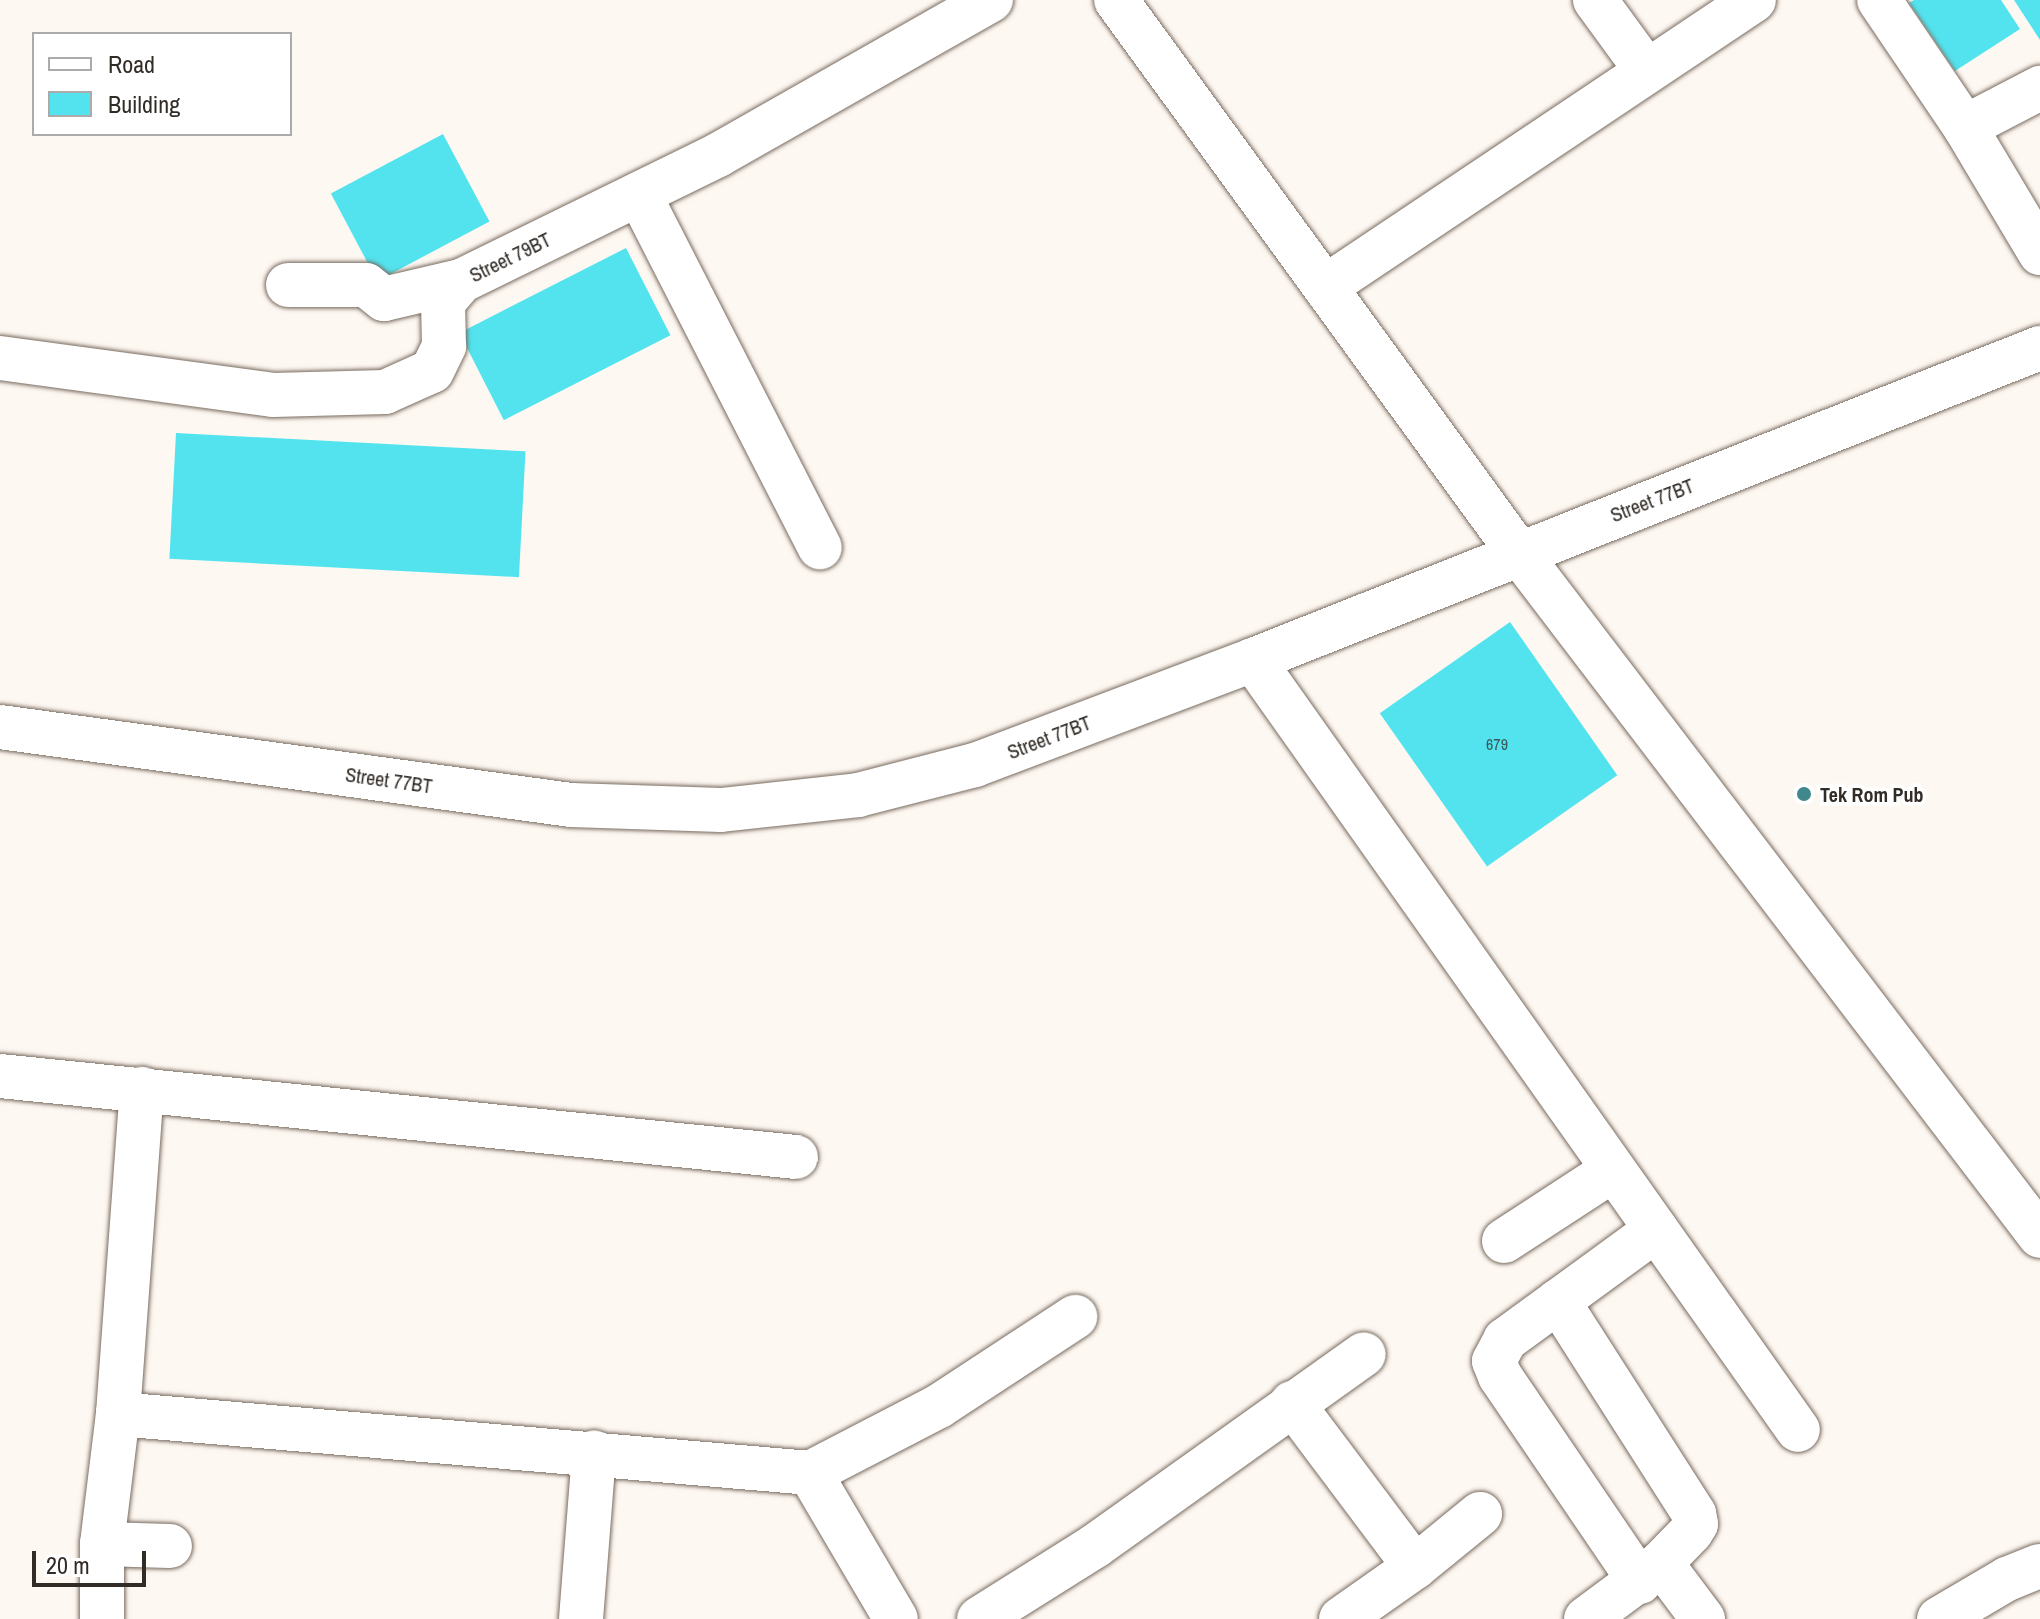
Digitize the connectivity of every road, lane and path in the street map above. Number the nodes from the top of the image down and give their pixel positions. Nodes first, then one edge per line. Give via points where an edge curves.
1 (991, 0) edge
2 (1116, 0) edge
3 (1595, 0) edge
4 (1754, 0) edge
5 (1879, 0) edge
6 (1646, 70) junction
7 (2040, 88) edge
8 (1965, 127) junction
9 (639, 194) junction
10 (2040, 253) edge
11 (461, 281) junction
12 (288, 285) dead end
13 (1325, 287) junction
14 (2040, 348) edge
15 (0, 358) edge
16 (820, 547) dead end
17 (1518, 552) junction
18 (1253, 660) junction
19 (0, 727) edge
20 (0, 1076) edge
21 (142, 1089) junction
22 (796, 1157) dead end
23 (1613, 1170) junction
24 (1656, 1230) junction
25 (2040, 1236) edge
26 (1504, 1241) dead end
27 (1558, 1301) junction
28 (1075, 1317) dead end
29 (1364, 1354) dead end
30 (1292, 1403) junction
31 (118, 1414) junction
32 (1798, 1430) dead end
33 (594, 1453) junction
34 (810, 1473) junction
35 (1480, 1514) dead end
36 (102, 1544) junction
37 (170, 1546) dead end
38 (2040, 1566) edge
39 (1415, 1567) junction
40 (1650, 1573) junction
41 (102, 1619) edge
42 (581, 1619) edge
43 (896, 1619) edge
44 (979, 1619) edge
45 (1341, 1619) edge
46 (1586, 1619) edge
47 (1703, 1619) edge
48 (1939, 1619) edge

1 - 9 street, Street 79BT
2 - 13 street
3 - 6 street
4 - 6 street
5 - 8 street
6 - 13 street
7 - 8 street
8 - 10 street
9 - 11 street, Street 79BT
9 - 16 street
11 - 12 street via 384,299 366,285
11 - 15 street, Street 79BT via 443,302 444,346 432,371 385,392 273,395
13 - 17 street
14 - 17 street, Street 77BT
17 - 18 street, Street 77BT
17 - 25 street
18 - 19 street, Street 77BT via 975,765 858,795 721,810 571,805
18 - 23 street
20 - 21 street
21 - 22 street
21 - 31 street
23 - 24 street
23 - 26 street
24 - 27 street
24 - 32 street
27 - 40 street via 1694,1514 1691,1532
27 - 40 street via 1505,1340 1494,1361 1500,1376
28 - 34 street via 939,1406
29 - 30 street
30 - 39 street
30 - 44 street via 1095,1546
31 - 33 street
31 - 36 street
33 - 34 street
33 - 42 street
34 - 43 street
35 - 39 street
36 - 37 street
36 - 41 street
38 - 48 street
39 - 45 street
40 - 46 street
40 - 47 street

